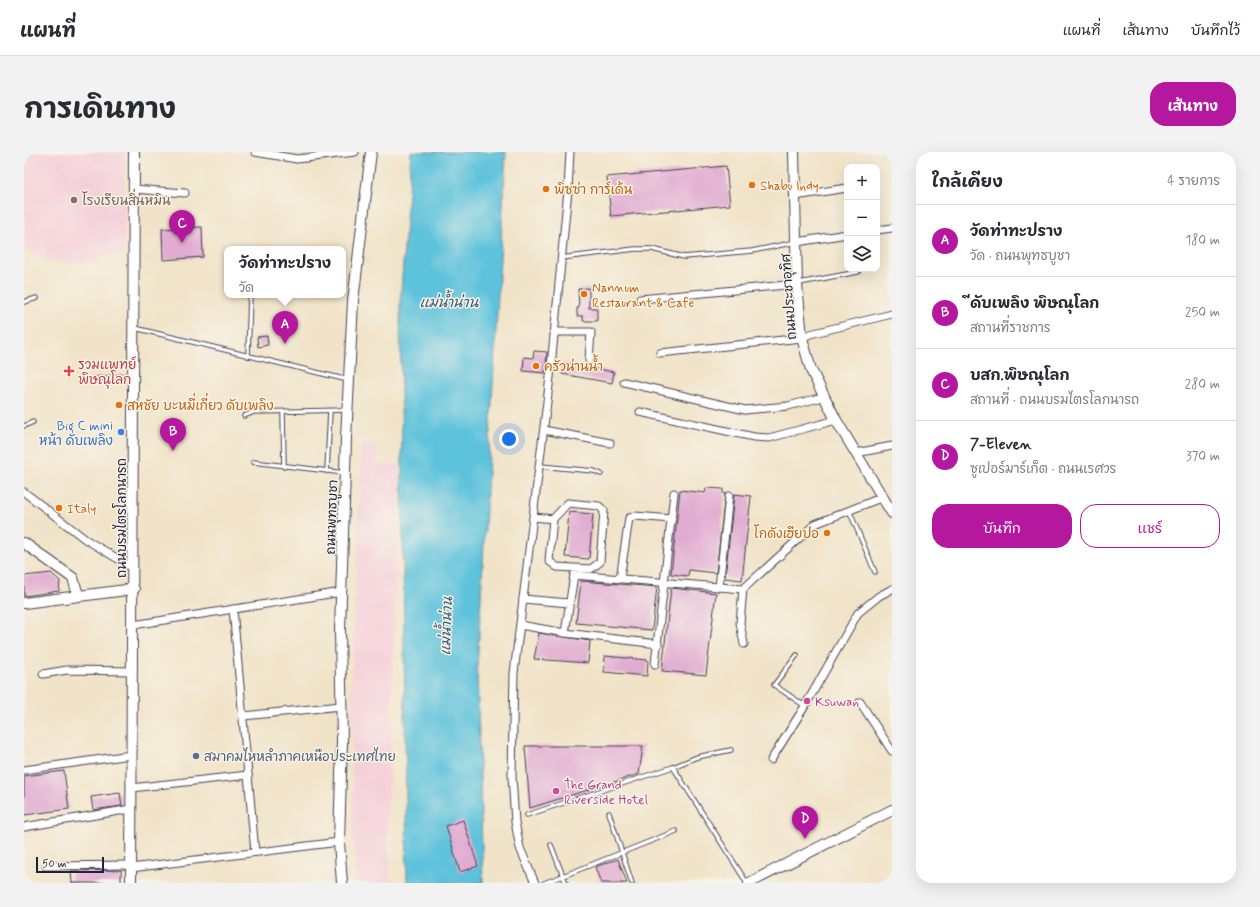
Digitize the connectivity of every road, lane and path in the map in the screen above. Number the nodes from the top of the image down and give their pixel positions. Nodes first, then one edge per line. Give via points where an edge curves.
1 (134, 152) edge
2 (255, 152) edge
3 (355, 152) edge
4 (371, 152) edge
5 (570, 152) edge
6 (794, 152) edge
7 (844, 188) edge
8 (134, 189) junction
9 (185, 193) dead end
10 (795, 196) junction
11 (892, 228) edge
12 (880, 230) edge
13 (844, 234) edge
14 (797, 242) junction
15 (561, 258) junction
16 (858, 272) dead end
17 (797, 284) junction
18 (38, 298) dead end
19 (250, 298) edge
20 (640, 299) dead end
21 (24, 302) edge
22 (892, 314) edge
23 (134, 328) junction
24 (554, 332) junction
25 (802, 338) junction
26 (660, 353) dead end
27 (248, 356) junction
28 (589, 360) dead end
29 (134, 375) junction
30 (96, 379) dead end
31 (349, 381) junction
32 (624, 382) dead end
33 (823, 396) junction
34 (348, 410) junction
35 (330, 411) junction
36 (283, 412) junction
37 (640, 412) dead end
38 (244, 416) dead end
39 (836, 420) junction
40 (33, 422) dead end
41 (24, 426) edge
42 (544, 430) junction
43 (610, 443) dead end
44 (892, 446) edge
45 (856, 453) junction
46 (252, 462) dead end
47 (540, 466) junction
48 (284, 467) junction
49 (327, 471) junction
50 (346, 473) junction
51 (601, 474) dead end
52 (24, 492) edge
53 (674, 493) dead end
54 (729, 496) dead end
55 (883, 497) junction
56 (849, 510) junction
57 (892, 513) edge
58 (534, 517) junction
59 (553, 518) junction
60 (672, 519) junction
61 (24, 543) edge
62 (133, 568) junction
63 (875, 572) dead end
64 (620, 579) junction
65 (664, 583) junction
66 (719, 587) junction
67 (134, 589) junction
68 (743, 589) junction
69 (892, 589) edge
70 (342, 592) junction
71 (78, 595) junction
72 (523, 599) junction
73 (24, 603) edge
74 (569, 603) junction
75 (233, 609) junction
76 (133, 625) junction
77 (520, 625) junction
78 (565, 633) junction
79 (658, 644) junction
80 (744, 644) dead end
81 (797, 655) dead end
82 (655, 664) dead end
83 (133, 671) junction
84 (43, 674) dead end
85 (860, 702) dead end
86 (341, 706) junction
87 (805, 706) junction
88 (243, 716) junction
89 (731, 750) dead end
90 (892, 751) edge
91 (131, 755) junction
92 (771, 760) dead end
93 (673, 767) junction
94 (24, 770) edge
95 (248, 775) junction
96 (131, 788) junction
97 (131, 809) junction
98 (892, 810) edge
99 (609, 814) dead end
100 (527, 815) dead end
101 (24, 827) edge
102 (676, 831) dead end
103 (338, 842) junction
104 (551, 845) dead end
105 (255, 852) junction
106 (622, 852) junction
107 (46, 866) dead end
108 (131, 867) junction
109 (563, 876) junction
110 (131, 883) edge
111 (342, 883) edge
112 (535, 883) edge
113 (544, 883) edge
114 (566, 883) edge
115 (632, 883) edge
116 (748, 883) edge

1 - 8 street, ถนนบรมไตรโลกนารถ
2 - 3 street via 297,159
4 - 31 street, ถนนพุทธบูชา via 353,301
5 - 15 street
6 - 10 street, ถนนประชาอุทิศ
7 - 10 street
8 - 9 street
8 - 23 street, ถนนบรมไตรโลกนารถ
10 - 14 street, ถนนประชาอุทิศ
11 - 12 street
13 - 14 street
14 - 15 lane via 752,251 684,257 652,249 635,249
14 - 17 street, ถนนประชาอุทิศ
15 - 24 street
16 - 17 lane
17 - 20 street
17 - 25 street, ถนนประชาอุทิศ
18 - 21 lane
19 - 27 lane
22 - 25 street
23 - 27 lane
23 - 29 street, ถนนบรมไตรโลกนารถ
24 - 28 street via 591,332
24 - 42 street
25 - 26 street
25 - 33 street, ถนนประชาอุทิศ via 810,370
27 - 31 lane
29 - 30 lane
29 - 62 street, ถนนบรมไตรโลกนารถ
31 - 34 street, ถนนพุทธบูชา
32 - 33 street via 745,410 788,406
33 - 39 street, ถนนประชาอุทิศ
34 - 35 lane
34 - 50 street, ถนนพุทธบูชา
35 - 36 lane
35 - 49 lane
36 - 38 lane via 254,412
36 - 48 lane
37 - 39 street via 769,438
39 - 45 street, ถนนประชาอุทิศ
40 - 41 lane
42 - 43 street
42 - 47 street
44 - 45 street
45 - 55 street, ถนนประชาอุทิศ
46 - 48 lane
47 - 51 lane via 594,471
47 - 58 street
48 - 49 lane
49 - 50 lane
50 - 70 street, ถนนพุทธบูชา
52 - 62 street via 85,539
53 - 60 street
54 - 66 street
55 - 56 street
55 - 57 street, ถนนประชาอุทิศ
56 - 63 lane
56 - 68 street via 815,524
58 - 59 street
58 - 72 street
59 - 59 street via 568,503 599,506 604,511 600,562 591,569 557,567 549,561
60 - 64 street via 633,516 629,518
60 - 65 street
61 - 71 street via 72,578
62 - 67 street, ถนนบรมไตรโลกนารถ
64 - 65 street
64 - 74 street via 574,575
65 - 66 street
65 - 79 street
66 - 68 street
67 - 71 street
67 - 76 street, ถนนบรมไตรโลกนารถ
68 - 80 street via 740,623
69 - 87 street via 858,613
70 - 75 street
70 - 86 street, ถนนพุทธบูชา
71 - 73 street
72 - 74 street
72 - 77 street
74 - 78 street
75 - 76 street
75 - 88 street
76 - 83 street, ถนนบรมไตรโลกนารถ
77 - 78 street
77 - 112 street via 514,673 512,776 515,822 520,848
78 - 79 street
79 - 82 street
81 - 87 lane via 774,685
83 - 84 street via 67,670
83 - 91 street, ถนนบรมไตรโลกนารถ
85 - 90 street
86 - 88 street
86 - 103 street, ถนนพุทธบูชา
87 - 92 street
88 - 95 street
89 - 93 lane via 697,757
91 - 94 street
91 - 96 street, ถนนบรมไตรโลกนารถ
93 - 100 lane
93 - 116 lane
95 - 96 street
95 - 105 street
96 - 97 street, ถนนบรมไตรโลกนารถ
97 - 101 street
97 - 108 street, ถนนบรมไตรโลกนารถ
98 - 116 street
99 - 106 lane
102 - 106 lane
103 - 105 street
103 - 111 street, ถนนพุทธบูชา
104 - 109 lane
105 - 108 street
106 - 109 lane
106 - 115 lane
107 - 108 street
108 - 110 street, ถนนบรมไตรโลกนารถ
109 - 113 lane
109 - 114 lane

